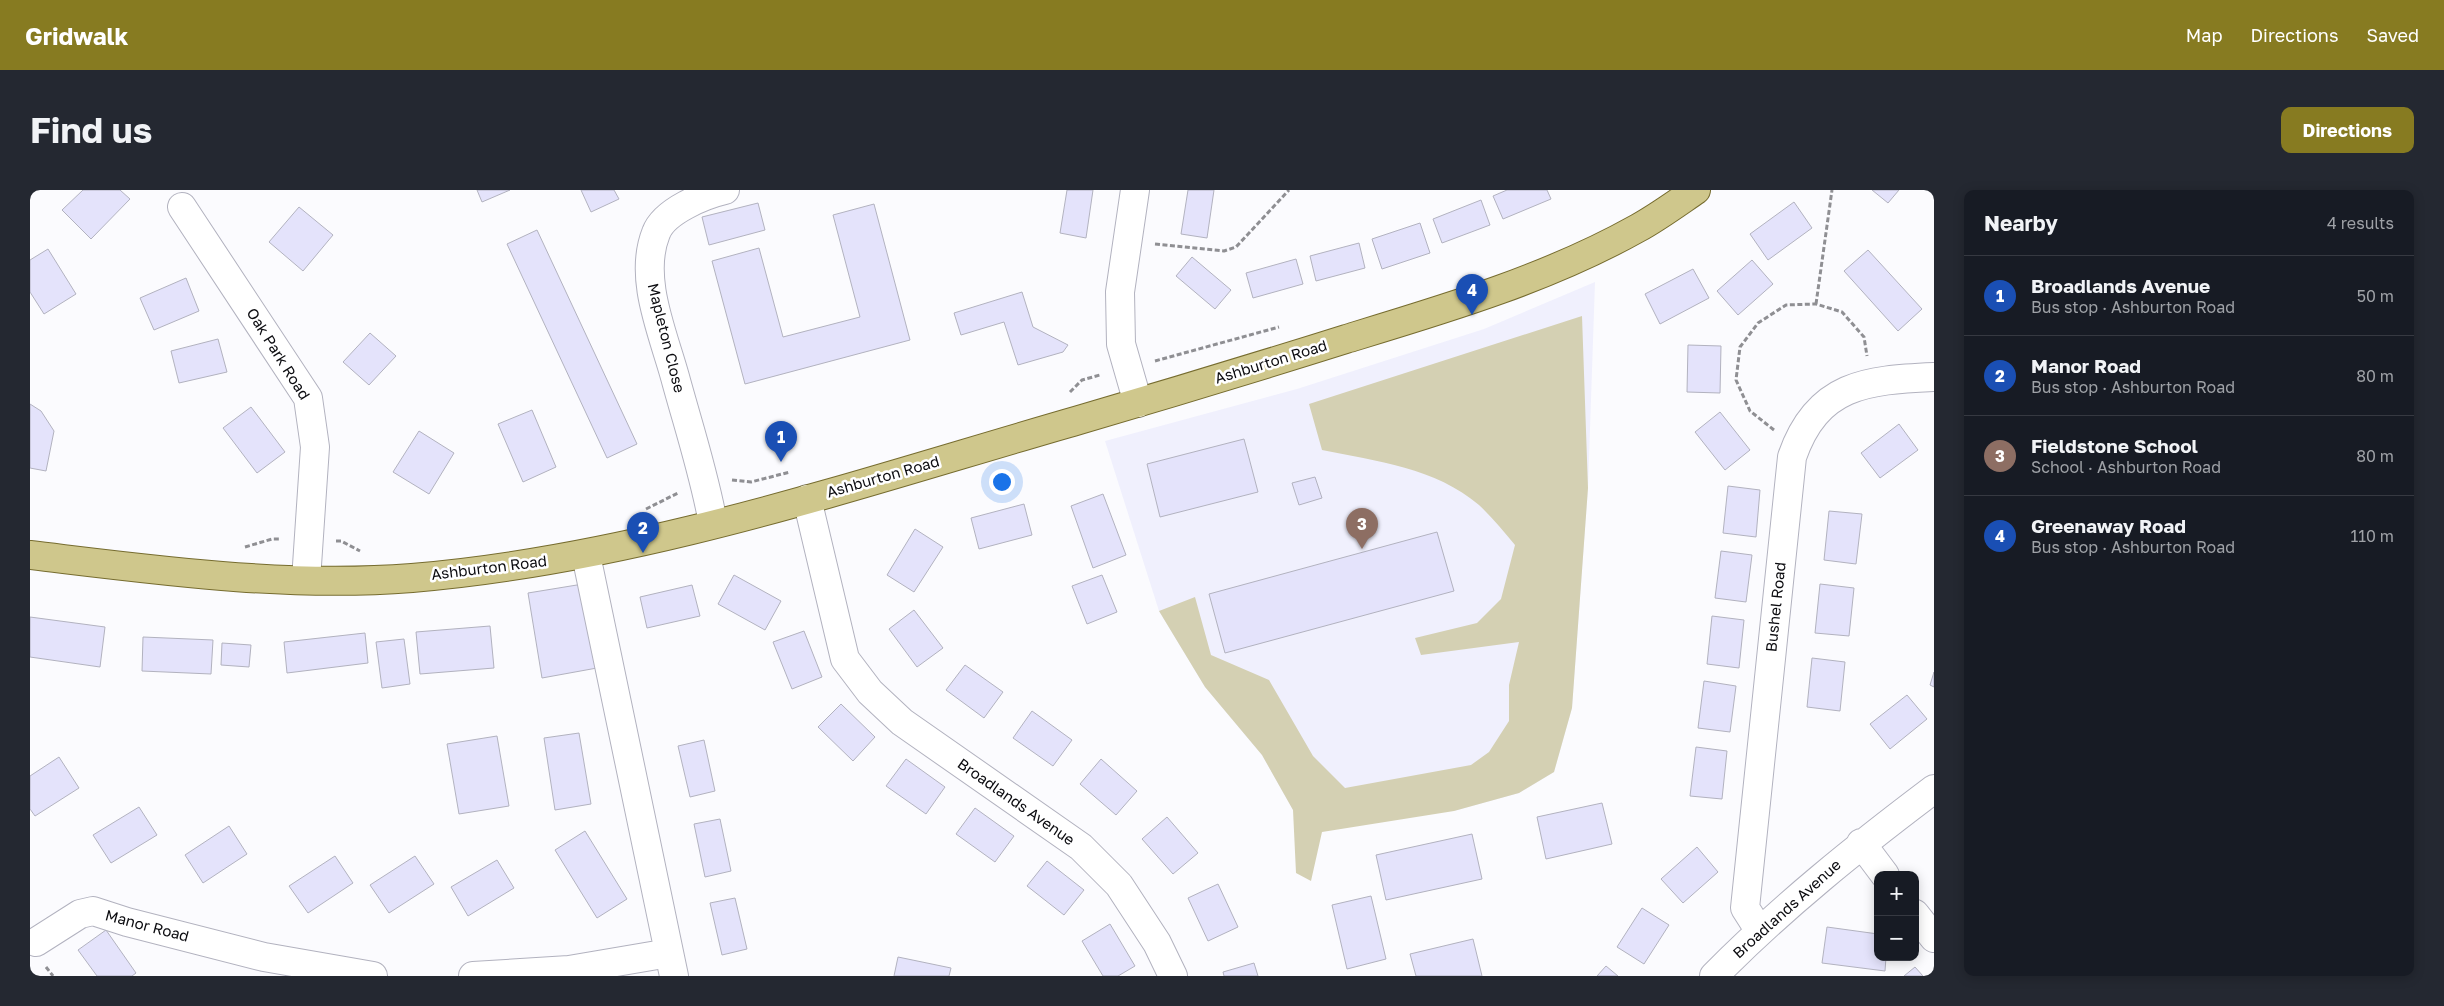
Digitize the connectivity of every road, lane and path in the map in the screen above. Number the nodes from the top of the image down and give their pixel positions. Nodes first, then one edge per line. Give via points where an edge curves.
1 (725, 190) edge
2 (1135, 190) edge
3 (1289, 190) edge
4 (1696, 190) edge
5 (1832, 190) edge
6 (182, 207) dead end
7 (1127, 240) junction
8 (1816, 304) junction
9 (1287, 325) dead end
10 (1127, 369) junction
11 (1934, 377) edge
12 (1867, 382) junction
13 (1068, 394) dead end
14 (1138, 403) junction
15 (1798, 440) junction
16 (792, 471) dead end
17 (706, 486) junction
18 (807, 499) junction
19 (643, 510) dead end
20 (713, 523) junction
21 (308, 540) junction
22 (237, 547) dead end
23 (363, 553) dead end
24 (586, 554) junction
25 (30, 555) edge
26 (306, 580) junction
27 (1934, 789) edge
28 (1861, 844) junction
29 (1882, 871) edge
30 (1917, 916) edge
31 (1759, 930) junction
32 (1934, 938) edge
33 (36, 942) dead end
34 (671, 964) edge
35 (269, 967) edge
36 (373, 976) edge
37 (473, 976) edge
38 (1173, 976) edge
39 (1714, 976) edge

1 - 17 street, Mapleton Close via 707,194 678,209 656,231 650,264 653,297
2 - 7 street
3 - 7 path via 1236,247 1224,251
4 - 14 main road, Ashburton Road via 1639,228 1532,279
5 - 8 path
6 - 21 street, Oak Park Road via 308,398 315,447
7 - 10 street via 1120,292 1121,344
8 - 12 path via 1842,312 1864,337
8 - 15 path via 1786,305 1758,323 1740,347 1736,380 1750,412 1770,428
9 - 10 path
10 - 13 path via 1082,380
10 - 14 street
11 - 12 street, Bushel Road
12 - 15 street, Bushel Road via 1843,391 1823,407 1808,421
14 - 18 main road, Ashburton Road
15 - 31 street, Bushel Road via 1792,457 1745,908
16 - 17 path via 751,482 726,480
17 - 19 path via 672,494
17 - 20 street, Mapleton Close
18 - 20 main road, Ashburton Road
18 - 38 street, Broadlands Avenue via 845,659 870,692 902,722 1081,847 1119,884
20 - 24 main road, Ashburton Road
21 - 22 path via 272,539
21 - 23 path via 341,542
21 - 26 street, Oak Park Road
24 - 26 main road, Ashburton Road via 480,571 406,578
24 - 34 street
25 - 26 main road, Ashburton Road via 211,575
27 - 28 street, Broadlands Avenue
28 - 29 street
28 - 31 street, Broadlands Avenue
30 - 32 street
31 - 39 street, Broadlands Avenue
33 - 35 street, Manor Road via 80,914 93,911
34 - 37 street
35 - 36 street, Manor Road

